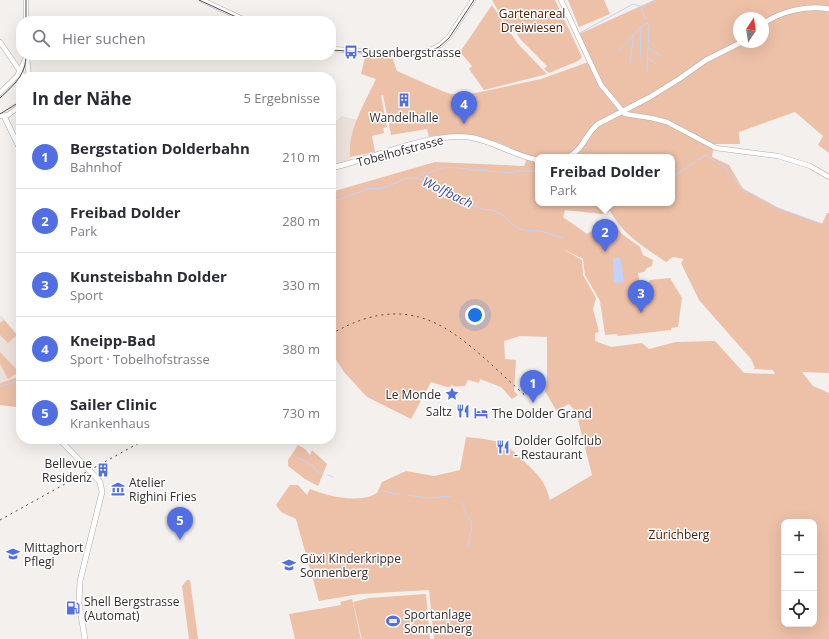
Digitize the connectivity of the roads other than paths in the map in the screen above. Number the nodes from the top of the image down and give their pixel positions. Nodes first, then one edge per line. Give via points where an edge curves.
1 (26, 0) edge
2 (202, 0) edge
3 (473, 0) edge
4 (561, 0) edge
5 (829, 9) edge
6 (26, 16) edge
7 (236, 16) edge
8 (769, 20) edge
9 (0, 42) edge
10 (733, 46) edge
11 (336, 49) edge
12 (19, 60) edge
13 (25, 60) edge
14 (26, 60) edge
15 (14, 62) junction
16 (20, 72) joint
17 (28, 72) edge
18 (16, 76) edge
19 (0, 93) edge
20 (16, 108) edge
21 (623, 112) junction
22 (2, 116) edge
23 (16, 142) edge
24 (572, 154) edge
25 (535, 159) edge
26 (336, 167) edge
27 (829, 177) edge
28 (64, 444) edge
29 (85, 639) edge

1 - 6 street
2 - 7 street
3 - 11 street via 450,36 429,51 409,54
4 - 21 street via 601,85
5 - 8 main road via 797,10
9 - 15 street
10 - 21 main road via 706,60
12 - 15 street
13 - 16 street
14 - 17 street
15 - 16 street
18 - 19 street
20 - 22 street
21 - 24 main road via 596,126
21 - 27 street via 667,122 716,148 778,156 810,166
22 - 23 main road
25 - 26 main road, Tobelhofstrasse via 483,140 457,137 416,144
28 - 29 main road via 100,482 102,492 80,581 79,604

